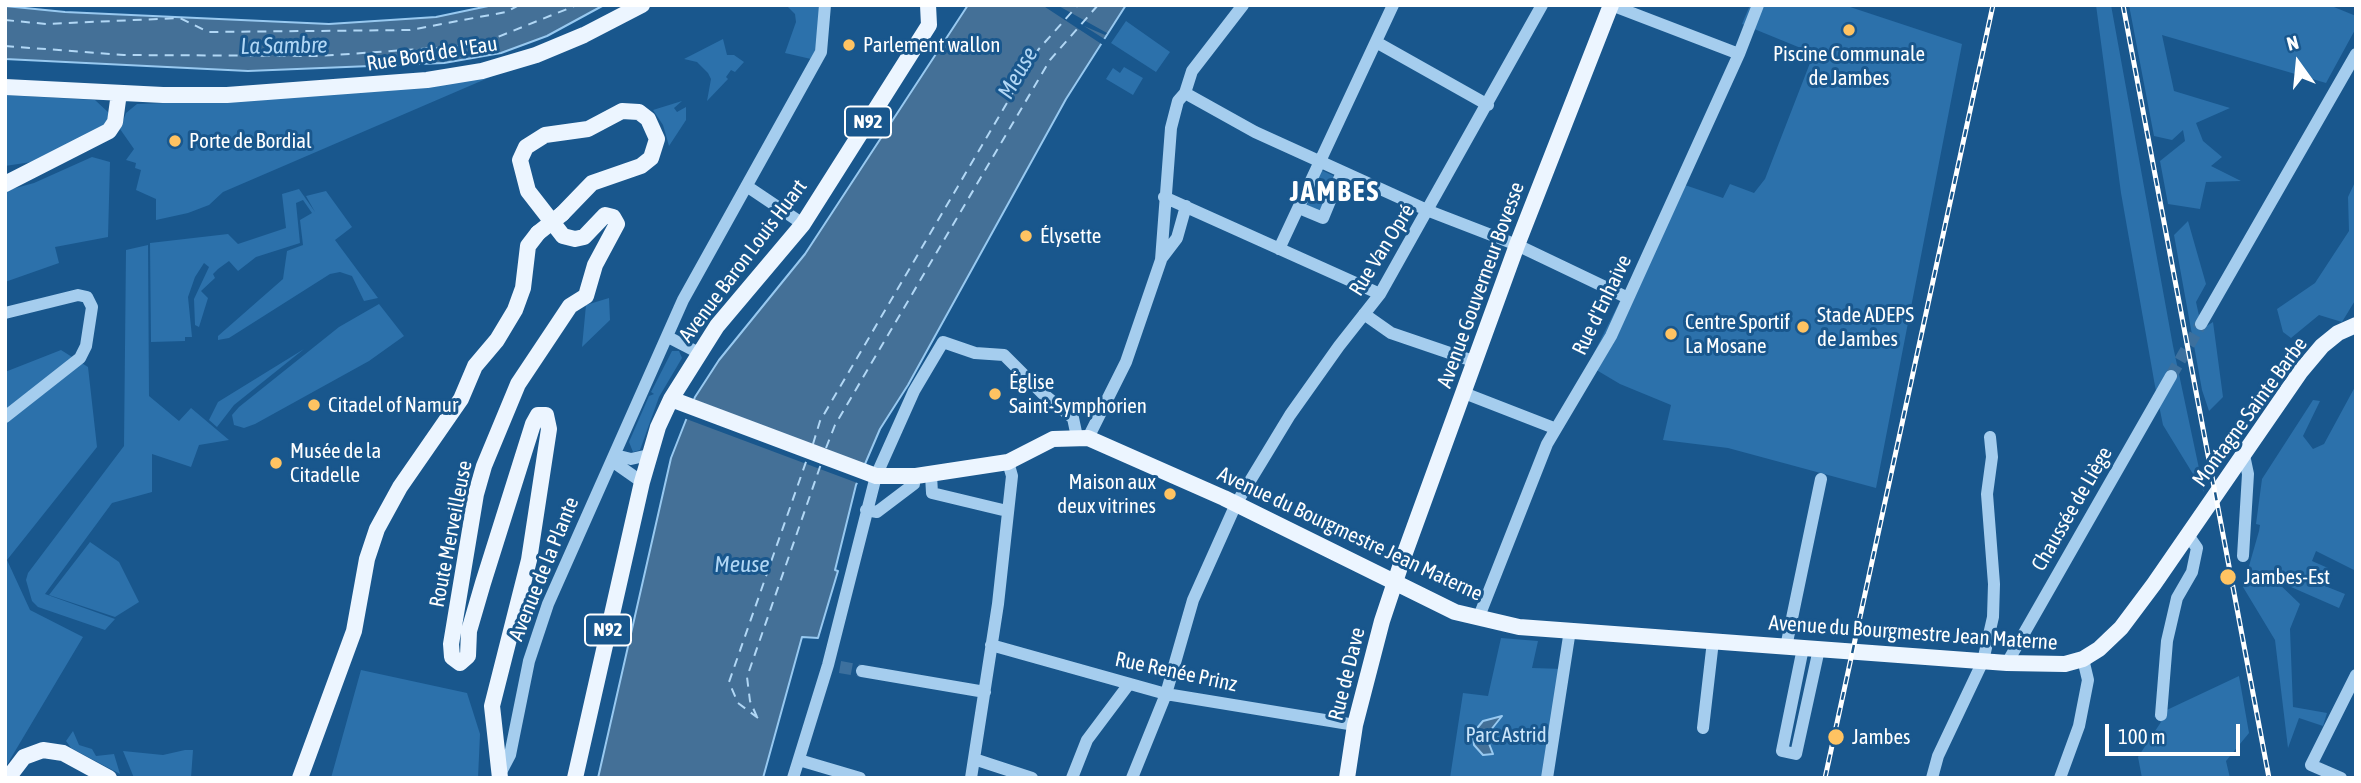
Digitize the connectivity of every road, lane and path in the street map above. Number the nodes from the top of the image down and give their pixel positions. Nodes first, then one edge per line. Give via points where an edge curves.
1 (642, 5) edge
2 (825, 5) edge
3 (928, 5) edge
4 (1243, 5) edge
5 (1393, 5) edge
6 (1542, 5) edge
7 (1611, 5) edge
8 (1758, 5) edge
9 (1376, 42) junction
10 (1739, 54) junction
11 (2356, 54) edge
12 (5, 87) edge
13 (120, 93) junction
14 (1185, 93) junction
15 (1488, 105) junction
16 (1320, 162) junction
17 (1342, 172) junction
18 (10, 178) edge
19 (748, 187) junction
20 (1164, 197) junction
21 (1186, 206) junction
22 (1298, 208) junction
23 (1429, 211) junction
24 (803, 224) junction
25 (1517, 245) junction
26 (1279, 248) junction
27 (1161, 260) junction
28 (1380, 294) junction
29 (1628, 298) junction
30 (5, 313) edge
31 (1364, 314) junction
32 (2201, 324) tunnel mouth
33 (2356, 325) edge
34 (668, 337) junction
35 (699, 354) junction
36 (1476, 362) junction
37 (2171, 376) tunnel mouth
38 (1464, 393) junction
39 (677, 402) junction
40 (6, 417) edge
41 (1554, 428) junction
42 (1082, 437) junction
43 (1990, 437) dead end
44 (649, 454) junction
45 (2244, 455) junction
46 (614, 458) junction
47 (1008, 462) junction
48 (871, 475) junction
49 (932, 475) junction
50 (913, 476) junction
51 (1821, 479) dead end
52 (642, 482) junction
53 (1236, 504) junction
54 (866, 509) junction
55 (1007, 511) junction
56 (2188, 535) junction
57 (2243, 556) dead end
58 (1396, 582) junction
59 (1478, 619) junction
60 (1570, 630) junction
61 (1713, 641) junction
62 (991, 645) junction
63 (1786, 647) junction
64 (1811, 648) junction
65 (2082, 659) junction
66 (1983, 660) junction
67 (2007, 663) junction
68 (862, 671) tunnel mouth
69 (2356, 675) edge
70 (1129, 684) junction
71 (985, 692) junction
72 (1166, 694) junction
73 (2161, 715) dead end
74 (1355, 725) junction
75 (1703, 728) dead end
76 (974, 758) junction
77 (799, 760) junction
78 (500, 776) edge
79 (8, 778) edge
80 (108, 778) edge
81 (300, 778) edge
82 (575, 778) edge
83 (793, 778) edge
84 (860, 778) edge
85 (971, 778) edge
86 (1032, 778) edge
87 (1072, 778) edge
88 (1132, 778) edge
89 (1347, 778) edge
90 (1547, 778) edge
91 (1932, 778) edge
92 (2060, 778) edge
93 (2341, 778) edge

1 - 13 main road, Rue Bord de l'Eau via 536,55 451,77 237,94
2 - 19 street, Avenue de la Plante via 821,52
3 - 24 main road, Avenue Baron Louis Huart / N92 via 929,25
4 - 14 street via 1192,71
5 - 9 street
6 - 15 street, Rue Van Opré
7 - 10 street
7 - 25 main road, Avenue Gouverneur Bovesse
8 - 10 street, Rue d'Enhaive
9 - 15 street
9 - 16 street
10 - 29 street, Rue d'Enhaive
11 - 32 street
12 - 13 main road, Rue Bord de l'Eau
13 - 18 main road via 109,131
14 - 16 street
14 - 20 street via 1178,101 1171,128
15 - 23 street, Rue Van Opré
16 - 17 street
16 - 22 street
17 - 22 street via 1323,218
17 - 23 street
19 - 24 street
19 - 34 street, Avenue de la Plante via 707,254
20 - 21 street
20 - 27 street
21 - 26 street
21 - 27 street via 1177,238
22 - 26 street
23 - 25 street
23 - 28 street, Rue Van Opré
24 - 35 main road, Avenue Baron Louis Huart / N92
25 - 29 street
25 - 36 main road, Avenue Gouverneur Bovesse
26 - 28 street
27 - 42 street via 1126,362
28 - 31 street, Rue Van Opré
29 - 41 street, Rue d'Enhaive via 1611,337
30 - 40 street via 78,295 87,297 92,307 80,358
31 - 36 street via 1391,333
31 - 53 street, Rue Van Opré via 1290,415
33 - 45 main road, Montagne Sainte Barbe via 2322,346
34 - 35 street
34 - 46 street, Avenue de la Plante
35 - 39 main road, Avenue Baron Louis Huart / N92
36 - 38 main road, Avenue Gouverneur Bovesse
37 - 67 street, Chaussée de Liège
38 - 41 street
38 - 58 main road, Avenue Gouverneur Bovesse
39 - 44 main road, N92
39 - 48 main road
41 - 59 street, Rue d'Enhaive
42 - 47 main road via 1042,443
42 - 48 street via 1073,418 1004,355 975,353 943,342
42 - 53 main road, Avenue du Bourgmestre Jean Materne
43 - 66 street via 1987,494 1994,600
44 - 46 street
44 - 52 main road, N92
45 - 56 main road, Montagne Sainte Barbe
45 - 57 street via 2248,474
46 - 52 street
46 - 78 street, Avenue de la Plante via 538,630 512,746
47 - 49 main road
47 - 55 street via 1012,476
48 - 50 main road
48 - 54 street
49 - 50 main road
49 - 55 street via 932,492
50 - 54 street via 914,484 877,512
51 - 63 street
52 - 82 main road, N92
53 - 58 main road, Avenue du Bourgmestre Jean Materne
53 - 72 street, Rue Van Opré via 1193,600
54 - 77 street via 834,666
55 - 62 street
56 - 65 main road, Montagne Sainte Barbe via 2120,628
56 - 73 street via 2197,548 2170,630
58 - 59 main road, Avenue du Bourgmestre Jean Materne
58 - 74 main road, Rue de Dave
59 - 60 main road, Avenue du Bourgmestre Jean Materne
60 - 61 main road, Avenue du Bourgmestre Jean Materne
60 - 90 street
61 - 63 main road, Avenue du Bourgmestre Jean Materne
61 - 75 street
62 - 70 street, Rue Renée Prinz
62 - 71 street
63 - 64 main road, Avenue du Bourgmestre Jean Materne
64 - 64 street via 1782,751 1796,754
64 - 66 main road, Avenue du Bourgmestre Jean Materne
65 - 67 main road, Avenue du Bourgmestre Jean Materne via 2066,664
65 - 92 street via 2086,691
66 - 67 main road, Avenue du Bourgmestre Jean Materne
66 - 91 street
68 - 71 street
69 - 93 street via 2311,765
70 - 72 street, Rue Renée Prinz
70 - 87 street via 1087,740
71 - 76 street
72 - 74 street, Rue Renée Prinz
72 - 88 street, Rue Van Opré
74 - 89 main road, Rue de Dave
76 - 85 street
76 - 86 street
77 - 83 street
77 - 84 street
78 - 81 main road, Route Merveilleuse, bridge via 492,706 529,560 548,416 540,414 534,420 483,583 468,656 460,663 452,657 451,644 476,494 517,384 570,306 586,296 617,224 605,215 584,237 575,240 561,234 527,191 521,157 538,138 590,128 622,111 639,112 649,119 657,139 651,158 593,183 562,214 538,233 527,248 523,290 514,310 377,528 354,631
79 - 80 main road via 24,757 43,750 60,752

